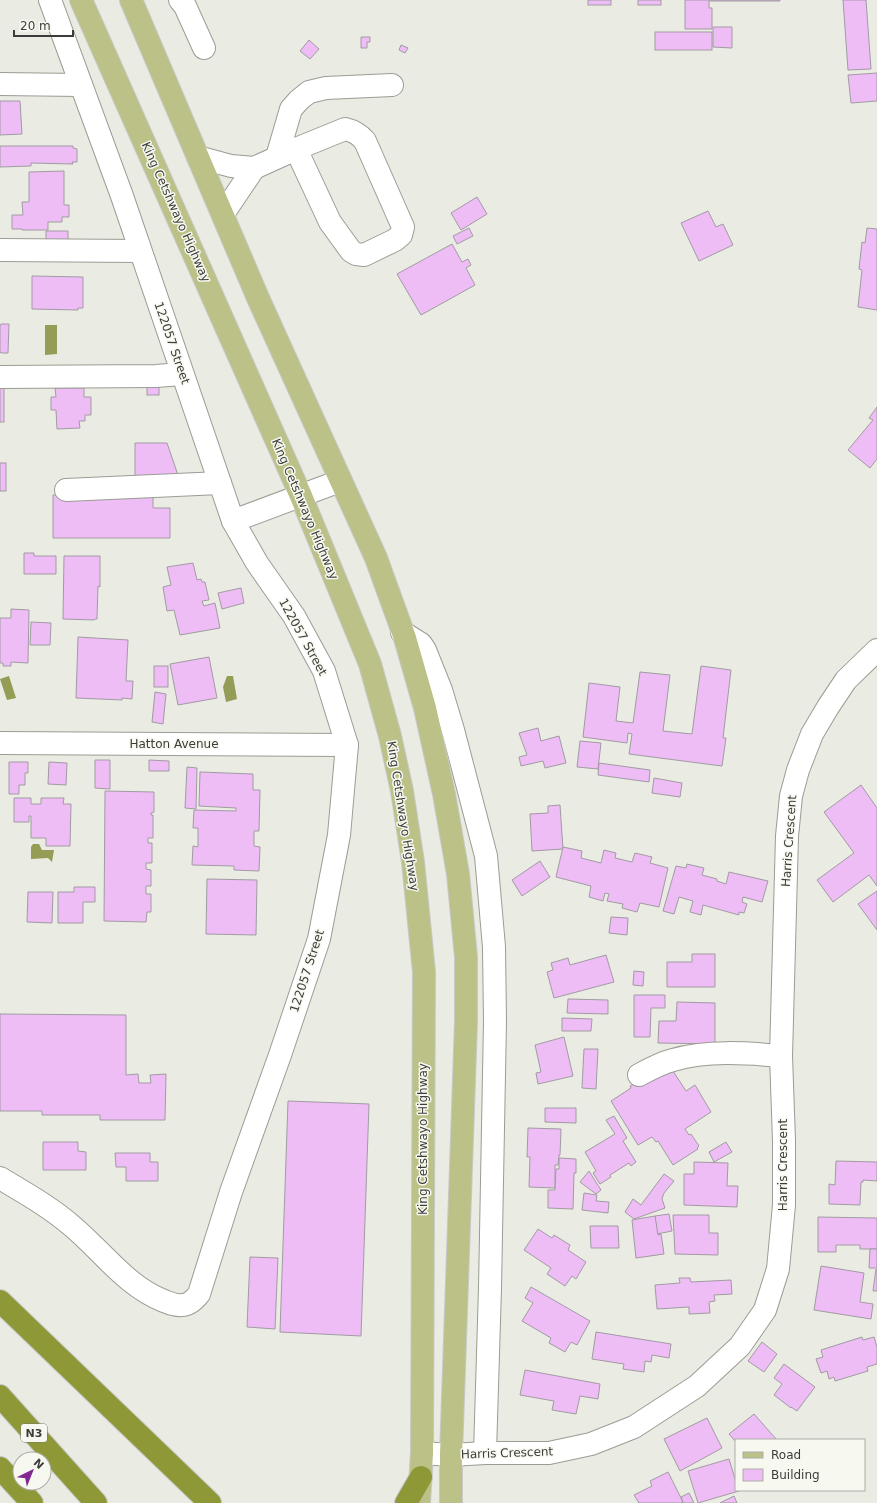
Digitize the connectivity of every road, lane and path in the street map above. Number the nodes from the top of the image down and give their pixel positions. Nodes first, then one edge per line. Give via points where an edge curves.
1 (50, 0) edge
2 (82, 0) edge
3 (131, 0) edge
4 (180, 0) edge
5 (204, 48) dead end
6 (0, 84) edge
7 (392, 84) dead end
8 (81, 85) junction
9 (287, 153) junction
10 (198, 158) junction
11 (254, 168) junction
12 (222, 214) junction
13 (0, 250) edge
14 (140, 251) junction
15 (182, 374) junction
16 (0, 377) edge
17 (340, 481) junction
18 (220, 483) junction
19 (66, 490) dead end
20 (301, 496) junction
21 (234, 522) junction
22 (402, 632) junction
23 (877, 650) edge
24 (0, 743) edge
25 (347, 745) junction
26 (781, 1056) junction
27 (639, 1075) dead end
28 (0, 1178) edge
29 (0, 1301) edge
30 (0, 1396) edge
31 (422, 1453) junction
32 (485, 1453) junction
33 (451, 1455) junction
34 (0, 1468) edge
35 (420, 1477) junction
36 (32, 1503) edge
37 (96, 1503) edge
38 (210, 1503) edge
39 (406, 1503) edge
40 (419, 1503) edge
41 (450, 1503) edge

1 - 8 street, 122057 Street
2 - 20 main road, King Cetshwayo Highway
3 - 10 main road
4 - 5 street
6 - 8 street
7 - 9 street via 326,88 310,92 291,109
8 - 14 street, 122057 Street
9 - 9 street via 302,159 330,222 351,251 364,255 401,235 403,227 365,141 359,135 345,129
9 - 11 street
10 - 11 street via 231,166
10 - 12 main road
11 - 12 street
12 - 17 main road
13 - 14 street
14 - 15 street, 122057 Street
15 - 16 street
15 - 18 street, 122057 Street
17 - 20 street
17 - 22 main road via 376,558
18 - 19 street
18 - 21 street, 122057 Street
20 - 21 street
20 - 31 main road, King Cetshwayo Highway via 370,664 402,791 413,862 424,972
21 - 25 street, 122057 Street via 257,563 294,616 324,671
22 - 32 street via 421,644 441,690 454,730 486,856 494,947 495,1021
22 - 33 main road via 425,708 444,794 458,874 466,957 466,1030
23 - 26 street, Harris Crescent via 846,680 828,706 812,734 791,796 787,843
24 - 25 street, Hatton Avenue
25 - 28 street, 122057 Street via 339,836 319,939 231,1192 199,1294 195,1299 182,1305 171,1304 144,1291 72,1226 31,1196
26 - 27 street via 747,1053 691,1056 667,1062
26 - 32 street, Harris Crescent via 784,1205 778,1269 765,1310 740,1346 697,1386 634,1427 591,1444 549,1453
29 - 38 highway
30 - 37 highway, N3
31 - 33 street, Harris Crescent
31 - 35 main road, King Cetshwayo Highway
32 - 33 street, Harris Crescent
33 - 41 main road
34 - 36 highway
35 - 39 highway
35 - 40 main road, King Cetshwayo Highway

